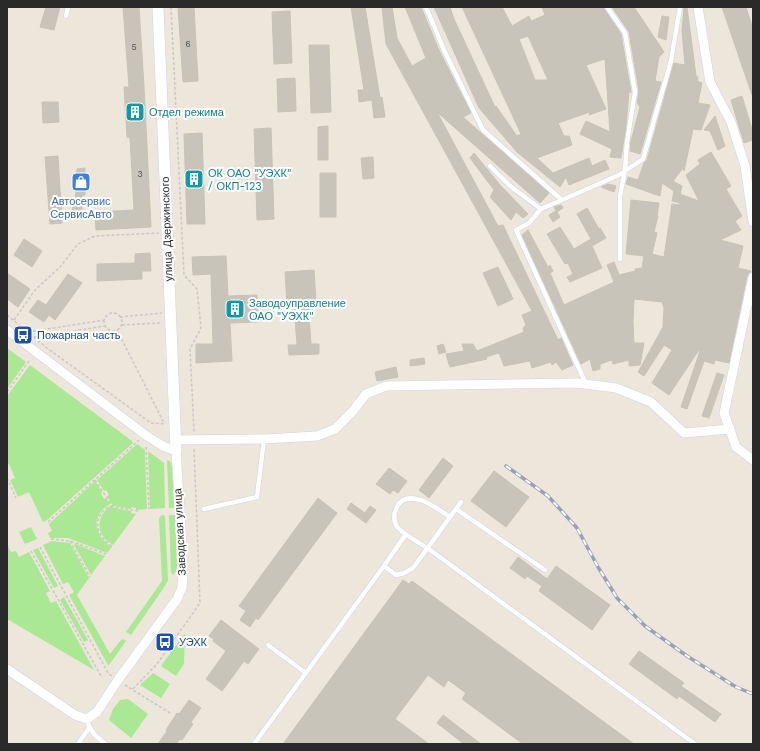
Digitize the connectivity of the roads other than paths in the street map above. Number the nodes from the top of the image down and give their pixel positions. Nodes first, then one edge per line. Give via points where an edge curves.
1 (68, 7) edge
2 (158, 7) edge
3 (426, 7) edge
4 (607, 7) edge
5 (680, 7) edge
6 (698, 7) edge
7 (66, 16) dead end
8 (490, 166) dead end
9 (626, 170) junction
10 (562, 200) junction
11 (541, 209) junction
12 (753, 222) edge
13 (620, 259) dead end
14 (753, 277) edge
15 (7, 330) edge
16 (586, 384) junction
17 (730, 429) junction
18 (264, 439) junction
19 (176, 446) junction
20 (753, 460) edge
21 (461, 502) dead end
22 (204, 509) dead end
23 (456, 509) junction
24 (450, 517) junction
25 (406, 534) junction
26 (427, 548) junction
27 (384, 566) junction
28 (545, 570) dead end
29 (268, 645) dead end
30 (7, 669) edge
31 (306, 673) junction
32 (88, 724) junction
33 (78, 744) edge
34 (106, 744) edge
35 (254, 744) edge
36 (695, 744) edge

1 - 7 lane
2 - 19 street, улица Дзержинского
3 - 10 lane via 483,130
4 - 9 lane via 625,33 635,92 627,142
5 - 9 lane via 671,61 644,159
6 - 12 street via 710,82 731,122 745,166
8 - 11 lane via 510,186
9 - 10 lane
9 - 13 lane via 620,196
10 - 11 lane
11 - 16 lane via 529,223 516,230
14 - 17 street via 724,413
15 - 19 street via 144,434 163,446
16 - 17 street via 616,388 651,402 684,433
16 - 18 street via 386,386 366,394 335,429 318,436
17 - 20 street via 736,447
18 - 19 street via 194,440
18 - 22 lane via 257,497
19 - 32 street, Заводская улица via 182,588
21 - 23 lane
23 - 24 lane
23 - 28 lane
24 - 25 lane via 424,501 402,500 397,506 394,519 397,526
24 - 26 lane
25 - 26 lane
25 - 27 lane
26 - 27 lane via 413,568 404,573 396,575
26 - 36 lane
27 - 31 lane
29 - 31 lane
30 - 32 street
31 - 35 lane
32 - 33 lane
32 - 34 lane

